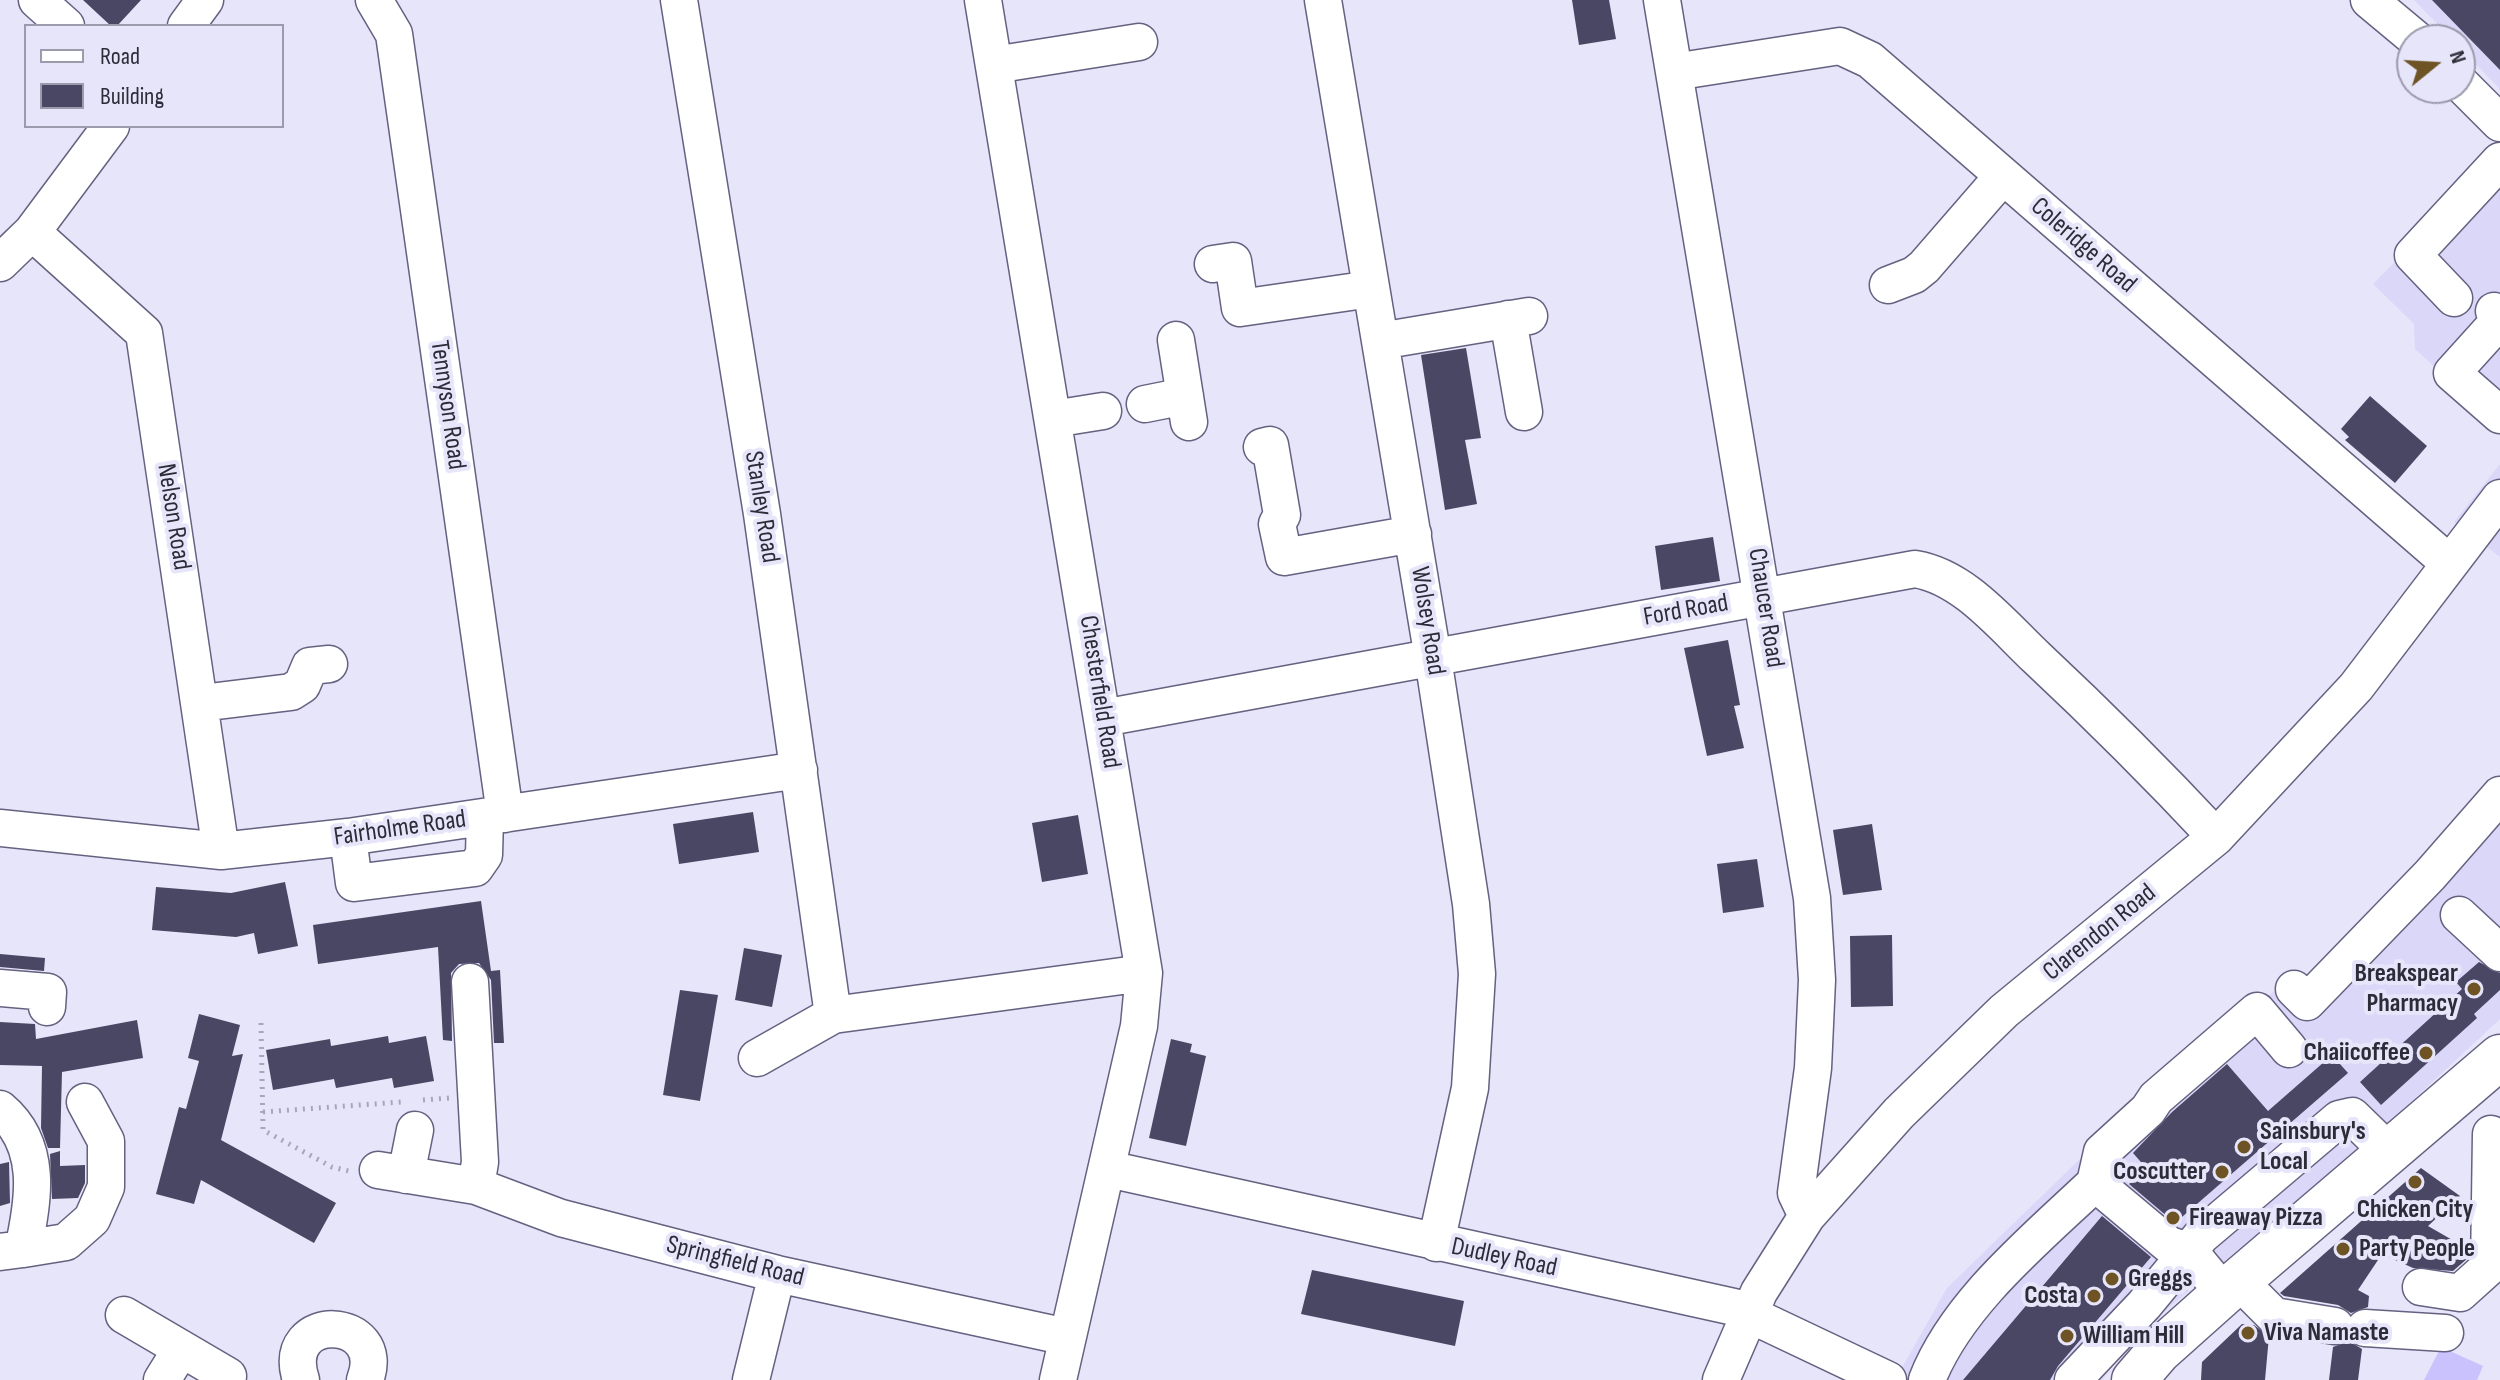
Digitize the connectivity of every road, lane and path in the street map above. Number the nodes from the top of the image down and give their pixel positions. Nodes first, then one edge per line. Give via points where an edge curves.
1 (205, 0) edge
2 (374, 0) edge
3 (679, 0) edge
4 (983, 0) edge
5 (1323, 0) edge
6 (1662, 0) edge
7 (2385, 4) edge
8 (187, 24) edge
9 (2403, 24) edge
10 (1139, 38) dead end
11 (994, 65) junction
12 (1674, 72) junction
13 (2476, 99) edge
14 (2500, 123) edge
15 (110, 128) edge
16 (2500, 161) edge
17 (2003, 176) junction
18 (32, 232) junction
19 (0, 263) edge
20 (1213, 264) dead end
21 (1888, 285) dead end
22 (1371, 289) junction
23 (2454, 298) dead end
24 (2494, 311) dead end
25 (1176, 340) dead end
26 (1380, 341) junction
27 (1145, 404) dead end
28 (1103, 411) dead end
29 (1524, 412) dead end
30 (2500, 415) edge
31 (1053, 419) junction
32 (1262, 447) dead end
33 (2500, 498) edge
34 (1413, 534) junction
35 (2449, 563) junction
36 (1764, 597) junction
37 (1433, 658) junction
38 (329, 664) dead end
39 (201, 703) junction
40 (1103, 718) junction
41 (799, 770) junction
42 (2500, 795) edge
43 (495, 816) junction
44 (0, 828) edge
45 (348, 837) junction
46 (2216, 837) junction
47 (221, 851) junction
48 (2459, 915) dead end
49 (2500, 953) edge
50 (1144, 973) junction
51 (470, 982) dead end
52 (0, 988) edge
53 (2294, 989) dead end
54 (47, 1007) dead end
55 (833, 1015) junction
56 (261, 1023) dead end
57 (2289, 1049) dead end
58 (2500, 1057) edge
59 (757, 1058) dead end
60 (477, 1096) junction
61 (85, 1102) dead end
62 (0, 1109) edge
63 (263, 1112) junction
64 (415, 1130) dead end
65 (2491, 1134) dead end
66 (2390, 1153) junction
67 (1108, 1169) junction
68 (392, 1172) junction
69 (2095, 1183) junction
70 (476, 1186) junction
71 (1807, 1216) junction
72 (1436, 1243) junction
73 (11, 1251) edge
74 (2189, 1251) junction
75 (777, 1274) junction
76 (2494, 1276) edge
77 (2232, 1287) junction
78 (2421, 1287) dead end
79 (124, 1315) dead end
80 (1750, 1315) junction
81 (2445, 1333) dead end
82 (1067, 1337) junction
83 (171, 1365) edge
84 (228, 1376) dead end
85 (2142, 1377) edge
86 (301, 1380) edge
87 (365, 1380) edge
88 (751, 1380) edge
89 (1058, 1380) edge
90 (1721, 1380) edge
91 (1888, 1380) edge
92 (1927, 1380) edge
93 (2073, 1380) edge

1 - 8 street
2 - 43 street, Tennyson Road via 394,34
3 - 41 street, Stanley Road
4 - 11 street, Chesterfield Road
5 - 22 street, Wolsey Road
6 - 12 street, Chaucer Road
7 - 9 street
10 - 11 street
11 - 31 street, Chesterfield Road
12 - 17 street, Coleridge Road via 1840,46 1870,60
12 - 36 street, Chaucer Road
13 - 14 street
15 - 18 street
16 - 23 street via 2413,255
17 - 21 street via 1924,267
17 - 35 street, Coleridge Road
18 - 19 street
18 - 39 street, Nelson Road via 144,333
20 - 22 street via 1233,261 1240,308
22 - 26 street, Wolsey Road
24 - 30 street via 2498,322 2452,373
25 - 27 street via 1187,409
26 - 29 street via 1519,318
26 - 34 street, Wolsey Road
28 - 31 street
31 - 40 street, Chesterfield Road
32 - 34 street via 1270,445 1284,557
33 - 35 street, Clarendon Road
34 - 37 street, Wolsey Road
35 - 46 street, Clarendon Road via 2356,687
36 - 37 street, Ford Road
36 - 46 street, Ford Road via 1915,569 1935,572 1969,595 2132,746
36 - 71 street, Chaucer Road via 1812,898 1817,980 1813,1068 1796,1193
37 - 40 street, Ford Road
37 - 72 street, Wolsey Road via 1477,974 1470,1088
38 - 39 street via 310,666 302,685 291,692
39 - 47 street, Nelson Road
40 - 50 street, Chesterfield Road
41 - 43 street, Fairholme Road
41 - 55 street, Stanley Road
42 - 53 street via 2307,1002
43 - 45 street, Fairholme Road
43 - 45 street, Tennyson Road via 475,868 354,883
44 - 47 street, Fairholme Road
45 - 47 street, Fairholme Road
46 - 71 street, Clarendon Road via 2004,1011 1899,1113
48 - 49 street
50 - 55 street
50 - 67 street, Chesterfield Road via 1139,1026
51 - 60 street
52 - 54 street via 48,992
55 - 59 street
56 - 63 path
57 - 69 street via 2257,1011 2102,1152
58 - 66 main road
60 - 63 path
60 - 70 street
61 - 73 street via 106,1141 106,1187 92,1219 66,1242
62 - 73 street via 30,1150 33,1202
63 - 68 path via 263,1130 332,1167
64 - 68 street
65 - 76 street
66 - 74 street via 2352,1116 2339,1119
66 - 77 main road
67 - 72 street, Dudley Road
67 - 82 street, Chesterfield Road
68 - 70 street, Springfield Road
69 - 74 street via 2169,1245
69 - 92 street via 1991,1283 1934,1360
70 - 75 street, Springfield Road via 561,1218
71 - 80 street, Clarendon Road
72 - 80 street, Dudley Road via 1734,1307
74 - 77 street
74 - 93 street
75 - 82 street, Springfield Road
75 - 88 street
76 - 78 street via 2460,1293
77 - 81 street via 2274,1316
77 - 85 main road
79 - 83 street
80 - 90 street, Clarendon Road
80 - 91 street, Dudley Road
82 - 89 street, Chesterfield Road
83 - 84 street
86 - 87 street via 302,1345 331,1328 352,1333 360,1341 369,1362

